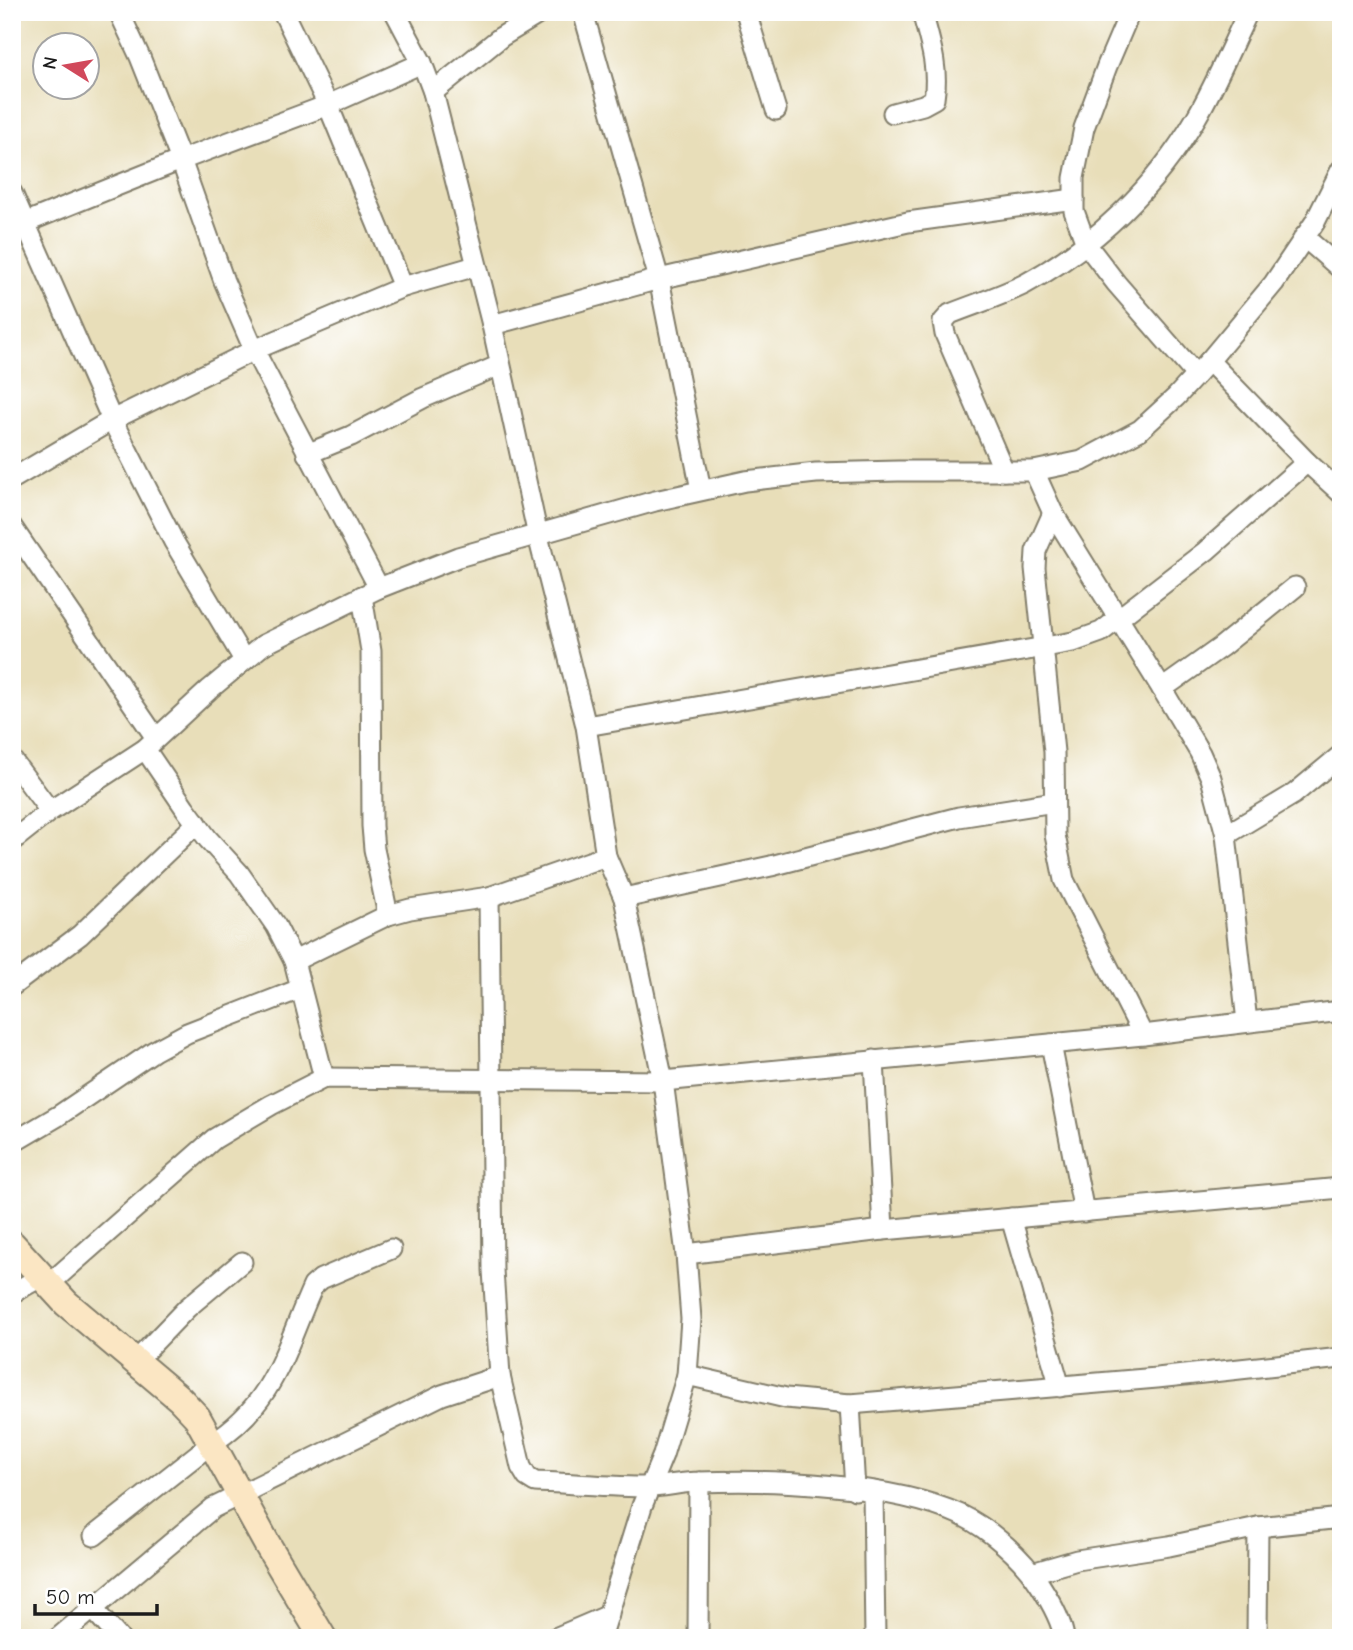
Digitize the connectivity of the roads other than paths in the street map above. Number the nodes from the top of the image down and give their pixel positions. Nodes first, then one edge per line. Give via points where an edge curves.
1 (119, 12) edge
2 (283, 12) edge
3 (395, 12) edge
4 (542, 12) edge
5 (583, 12) edge
6 (746, 12) edge
7 (922, 12) edge
8 (1130, 12) edge
9 (1248, 12) edge
10 (422, 63) junction
11 (433, 92) junction
12 (328, 105) junction
13 (776, 110) dead end
14 (892, 113) dead end
15 (181, 160) junction
16 (1341, 170) edge
17 (12, 193) edge
18 (1074, 199) junction
19 (19, 225) edge
20 (1304, 237) junction
21 (1086, 244) junction
22 (476, 266) junction
23 (1341, 269) edge
24 (659, 279) junction
25 (403, 287) junction
26 (492, 326) junction
27 (254, 350) junction
28 (500, 365) junction
29 (1202, 368) junction
30 (112, 420) junction
31 (307, 454) junction
32 (1307, 462) junction
33 (1004, 471) junction
34 (1034, 471) junction
35 (12, 479) edge
36 (701, 490) junction
37 (1341, 493) edge
38 (1054, 513) junction
39 (12, 527) edge
40 (538, 536) junction
41 (1295, 587) dead end
42 (371, 592) junction
43 (1119, 620) junction
44 (1045, 648) junction
45 (244, 660) junction
46 (1161, 689) junction
47 (586, 726) junction
48 (150, 744) junction
49 (1341, 755) edge
50 (12, 760) edge
51 (1054, 802) junction
52 (50, 811) junction
53 (197, 824) junction
54 (1226, 835) junction
55 (12, 841) edge
56 (606, 856) junction
57 (489, 897) junction
58 (624, 898) junction
59 (388, 915) junction
60 (294, 961) junction
61 (12, 986) edge
62 (300, 989) junction
63 (1341, 1011) edge
64 (1247, 1022) junction
65 (1143, 1035) junction
66 (1051, 1044) junction
67 (874, 1060) junction
68 (324, 1078) junction
69 (492, 1078) junction
70 (663, 1081) junction
71 (12, 1143) edge
72 (1341, 1188) edge
73 (1084, 1212) junction
74 (1011, 1218) junction
75 (883, 1230) junction
76 (12, 1244) edge
77 (391, 1249) dead end
78 (686, 1254) junction
79 (242, 1262) dead end
80 (44, 1281) junction
81 (12, 1293) edge
82 (1341, 1358) edge
83 (135, 1362) junction
84 (687, 1375) junction
85 (500, 1376) junction
86 (1060, 1387) junction
87 (850, 1404) junction
88 (212, 1443) junction
89 (699, 1482) junction
90 (649, 1487) junction
91 (864, 1490) junction
92 (239, 1493) junction
93 (1341, 1518) edge
94 (1258, 1527) junction
95 (94, 1536) dead end
96 (1032, 1573) junction
97 (93, 1609) junction
98 (608, 1615) junction
99 (58, 1638) edge
100 (119, 1638) edge
101 (323, 1638) edge
102 (555, 1638) edge
103 (601, 1638) edge
104 (698, 1638) edge
105 (875, 1638) edge
106 (1064, 1638) edge
107 (1257, 1638) edge

1 - 15 street
2 - 12 street
3 - 10 street
4 - 11 street via 501,37
5 - 24 street
6 - 13 street
7 - 14 street via 936,62 934,99
8 - 18 street via 1084,128
9 - 21 street via 1197,117 1172,157
10 - 11 street
10 - 12 street
11 - 22 street
12 - 15 street
12 - 25 street
15 - 19 street
15 - 27 street
16 - 20 street
17 - 19 street
18 - 21 street
18 - 24 street via 908,222
19 - 30 street
20 - 23 street
20 - 29 street via 1274,283
21 - 29 street via 1116,283
21 - 33 street via 1022,285 950,314 943,322 944,334
22 - 25 street
22 - 26 street
24 - 26 street
24 - 36 street
25 - 27 street
26 - 28 street
27 - 30 street
27 - 31 street
28 - 31 street
28 - 40 street
29 - 32 street
29 - 34 street via 1140,430 1083,461
30 - 35 street
30 - 45 street via 174,542
31 - 42 street
32 - 37 street
32 - 43 street
33 - 34 street
33 - 36 street via 816,473
34 - 38 street
36 - 40 street
38 - 43 street
38 - 44 street via 1036,551
39 - 48 street
40 - 42 street via 458,557
40 - 47 street
41 - 46 street
42 - 45 street via 289,630
42 - 59 street via 372,826
43 - 44 street via 1101,632
43 - 46 street
44 - 47 street
44 - 51 street
45 - 48 street
46 - 54 street via 1212,778
47 - 56 street
48 - 52 street
48 - 53 street
49 - 54 street via 1294,794
50 - 52 street
51 - 58 street via 958,817 771,866
51 - 65 street via 1064,880
52 - 55 street
53 - 60 street via 239,873
53 - 61 street via 80,935
54 - 64 street
56 - 57 street
56 - 58 street
57 - 59 street
57 - 69 street
58 - 70 street
59 - 60 street
60 - 62 street
62 - 68 street
62 - 71 street via 187,1033
63 - 64 street
64 - 65 street
65 - 66 street
66 - 67 street
66 - 73 street
67 - 70 street
67 - 75 street
68 - 69 street
68 - 80 street via 214,1139
69 - 70 street
69 - 85 street via 493,1270
70 - 78 street
72 - 73 street
73 - 74 street
74 - 75 street
74 - 86 street
75 - 78 street
76 - 80 street
77 - 88 street via 313,1286 276,1377 262,1399 230,1432
78 - 84 street via 691,1319
79 - 83 street via 187,1308
80 - 81 street
80 - 83 street
82 - 86 street
83 - 88 street via 180,1399
84 - 87 street via 786,1398
84 - 90 street
85 - 90 street via 527,1477 535,1482
85 - 92 street via 442,1395
86 - 87 street
87 - 91 street
88 - 92 street
88 - 95 street
89 - 90 street
89 - 91 street
89 - 104 street
90 - 98 street
91 - 96 street via 962,1516 1002,1542
91 - 105 street
92 - 97 street via 213,1508
92 - 101 street
93 - 94 street
94 - 96 street via 1077,1560
94 - 107 street
96 - 106 street
97 - 99 street
97 - 100 street
98 - 102 street
98 - 103 street

